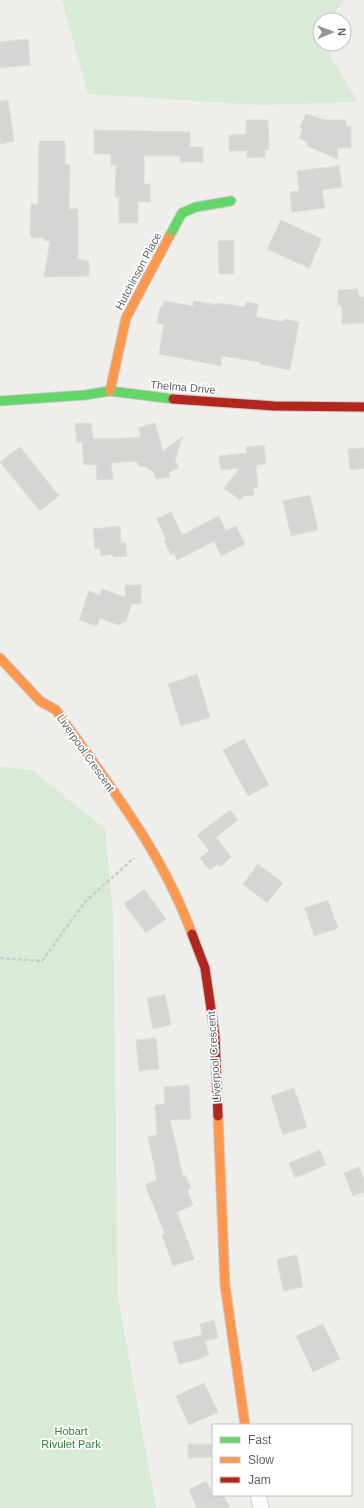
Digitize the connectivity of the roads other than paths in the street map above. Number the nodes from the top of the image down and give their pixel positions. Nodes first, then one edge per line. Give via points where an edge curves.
1 (231, 201) dead end
2 (110, 391) junction
3 (0, 401) edge
4 (364, 407) edge
5 (0, 658) edge
6 (245, 1424) edge
7 (258, 1496) edge
8 (260, 1508) edge

1 - 2 street, Hutchinson Place via 196,207 182,213 126,318
2 - 3 street, Thelma Drive
2 - 4 street, Thelma Drive via 158,398 274,406
5 - 6 street, Liverpool Crescent via 40,702 56,710 149,844 184,911 205,968 215,1036 225,1285
7 - 8 street

